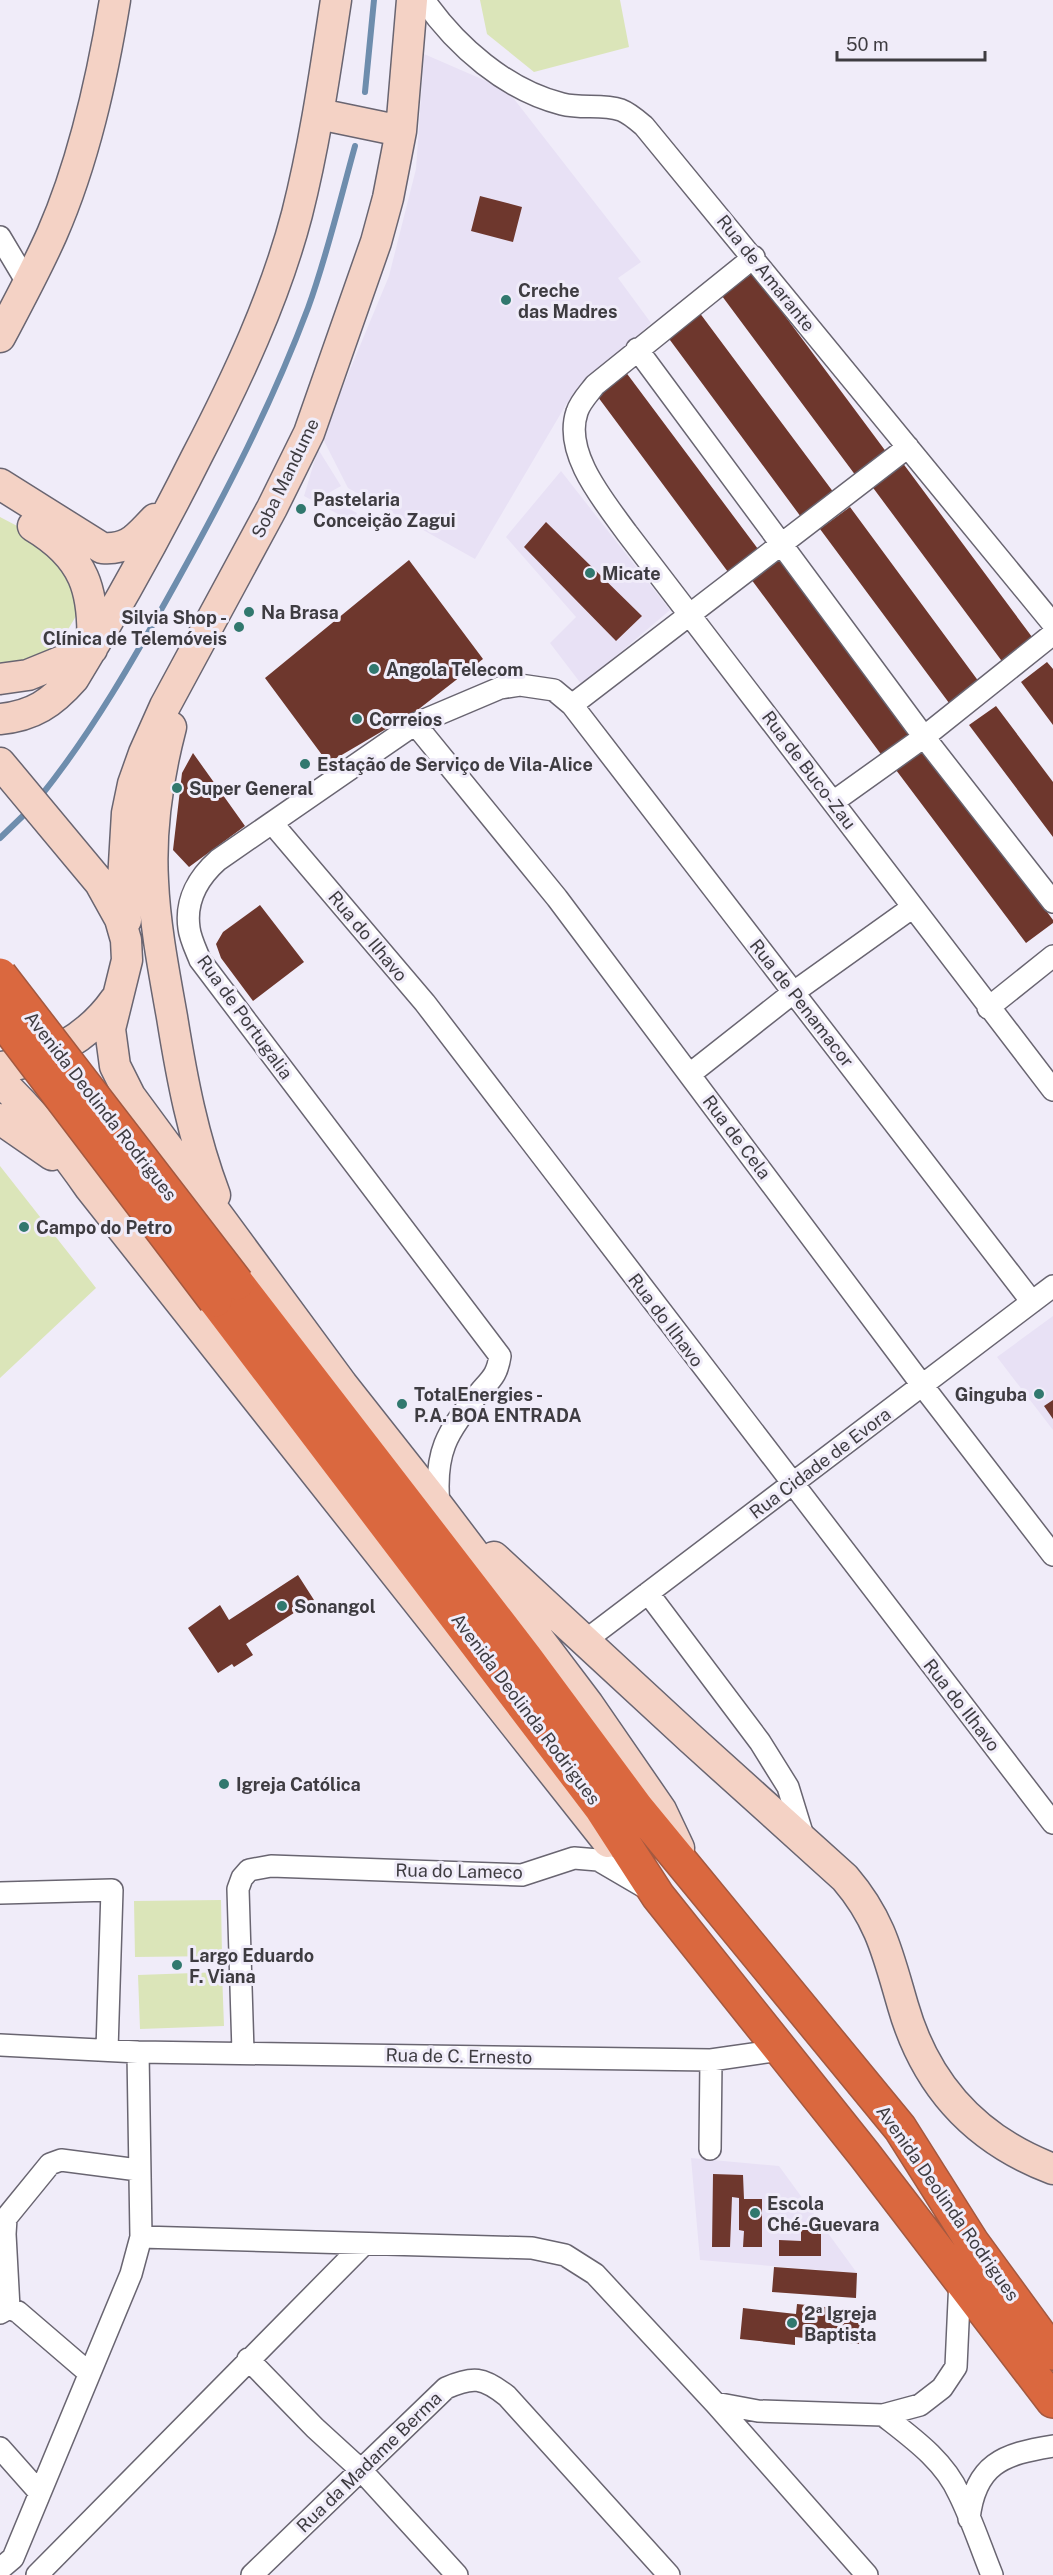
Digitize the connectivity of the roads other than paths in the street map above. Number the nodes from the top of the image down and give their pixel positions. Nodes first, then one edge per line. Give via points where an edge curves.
1 (115, 0) edge
2 (336, 0) edge
3 (412, 0) edge
4 (424, 0) edge
5 (330, 116) junction
6 (390, 128) junction
7 (0, 237) edge
8 (754, 257) junction
9 (28, 284) junction
10 (0, 337) edge
11 (637, 349) junction
12 (908, 447) junction
13 (0, 484) edge
14 (176, 498) junction
15 (0, 508) edge
16 (780, 545) junction
17 (691, 615) junction
18 (1053, 624) edge
19 (1053, 634) edge
20 (92, 650) junction
21 (196, 651) junction
22 (0, 679) edge
23 (572, 705) junction
24 (0, 719) edge
25 (415, 724) junction
26 (924, 736) junction
27 (1, 765) edge
28 (833, 802) junction
29 (273, 823) junction
30 (1053, 902) edge
31 (913, 907) junction
32 (126, 940) junction
33 (1053, 956) edge
34 (0, 975) edge
35 (794, 992) junction
36 (117, 997) junction
37 (988, 1008) junction
38 (0, 1017) edge
39 (0, 1067) edge
40 (690, 1074) junction
41 (0, 1081) edge
42 (1053, 1090) edge
43 (0, 1119) edge
44 (90, 1188) junction
45 (238, 1285) junction
46 (1053, 1286) edge
47 (1032, 1302) junction
48 (922, 1385) junction
49 (792, 1484) junction
50 (439, 1507) junction
51 (1053, 1555) edge
52 (648, 1593) junction
53 (586, 1640) junction
54 (1053, 1823) edge
55 (804, 1839) junction
56 (692, 1875) junction
57 (0, 1893) edge
58 (658, 1896) junction
59 (0, 2045) edge
60 (107, 2050) junction
61 (780, 2050) junction
62 (138, 2052) junction
63 (243, 2052) junction
64 (711, 2060) junction
65 (710, 2149) dead end
66 (1053, 2169) edge
67 (138, 2170) junction
68 (141, 2237) junction
69 (3, 2241) edge
70 (364, 2244) junction
71 (960, 2279) junction
72 (4, 2311) edge
73 (1053, 2353) edge
74 (248, 2359) junction
75 (89, 2373) junction
76 (1053, 2401) edge
77 (716, 2403) junction
78 (883, 2415) junction
79 (1053, 2446) edge
80 (0, 2448) edge
81 (361, 2470) junction
82 (40, 2493) junction
83 (969, 2520) junction
84 (7, 2564) edge
85 (29, 2575) edge
86 (37, 2575) edge
87 (252, 2575) edge
88 (457, 2575) edge
89 (669, 2575) edge
90 (867, 2575) edge
91 (992, 2575) edge

1 - 9 main road via 79,158 53,233
2 - 5 main road
3 - 6 main road, Soba Mandume
4 - 8 street, Rua de Amarante via 466,48 526,90 562,104 621,110 644,126
5 - 6 main road
5 - 14 main road via 260,322
6 - 21 main road, Soba Mandume via 388,198 309,433
7 - 9 street
8 - 11 street
8 - 12 street, Rua de Amarante
9 - 10 main road
11 - 16 street
11 - 17 street, Rua de Buco-Zau via 595,385 577,409 574,444 596,490
12 - 16 street
12 - 18 street, Rua de Amarante
13 - 14 main road via 102,548 128,545
14 - 20 main road
15 - 20 main road via 42,531 74,561 90,595
16 - 17 street
16 - 26 street
17 - 23 street
17 - 28 street, Rua de Buco-Zau
19 - 26 street
20 - 22 main road via 28,675
20 - 24 main road via 63,691 28,715
21 - 32 main road, Soba Mandume via 165,706 133,784 124,845
21 - 45 main road via 175,710 162,766 154,822 153,882 180,1068 200,1155 216,1196
23 - 25 street, Rua de Portugalia via 554,690 520,685 500,688
23 - 35 street, Rua de Penamacor
25 - 29 street, Rua de Portugalia
25 - 40 street, Rua de Cela via 557,898
26 - 28 street
26 - 30 street
27 - 32 main road via 89,869 111,900
28 - 31 street, Rua de Buco-Zau
29 - 49 street, Rua do Ilhavo via 425,1004
29 - 50 street, Rua de Portugalia via 203,873 191,896 189,927 200,960 500,1356 498,1371 446,1437 436,1480
31 - 35 street
31 - 37 street, Rua de Buco-Zau
32 - 36 main road, Soba Mandume via 127,960
33 - 37 street
34 - 45 highway, Avenida Deolinda Rodrigues, bridge
35 - 40 street
35 - 47 street, Rua de Penamacor
36 - 39 main road via 87,1032 43,1055
36 - 45 main road, Soba Mandume via 110,1029 115,1066
37 - 42 street, Rua de Buco-Zau
38 - 45 highway, Avenida Deolinda Rodrigues, bridge
40 - 48 street, Rua de Cela
41 - 44 main road via 44,1127
43 - 44 main road via 46,1150
44 - 58 main road via 604,1838
45 - 50 main road via 342,1384
45 - 56 highway, Avenida Deolinda Rodrigues
45 - 58 highway, Avenida Deolinda Rodrigues
46 - 47 street, Rua Cidade de Evora
47 - 48 street, Rua Cidade de Evora
48 - 49 street, Rua Cidade de Evora
48 - 51 street, Rua de Cela
49 - 52 street, Rua Cidade de Evora
49 - 54 street, Rua do Ilhavo
50 - 53 main road
50 - 56 main road via 602,1724 661,1810
52 - 53 street, Rua Cidade de Evora
52 - 55 street via 760,1742 788,1787
53 - 55 main road
55 - 66 main road via 864,1900 879,1926 913,2036 940,2086 1002,2145
56 - 73 highway, Avenida Deolinda Rodrigues via 900,2128 972,2242
57 - 60 street via 112,1890
58 - 61 highway, Avenida Deolinda Rodrigues
58 - 63 street, Rua do Lameco via 598,1860 574,1858 522,1875 271,1866 249,1870 238,1889
59 - 60 street, Rua de C. Ernesto
60 - 62 street, Rua de C. Ernesto
61 - 64 street, Rua de C. Ernesto
61 - 71 highway, Avenida Deolinda Rodrigues
62 - 63 street, Rua de C. Ernesto
62 - 67 street
63 - 64 street, Rua de C. Ernesto
64 - 65 street
67 - 68 street
67 - 69 street via 61,2160 50,2164 6,2218
68 - 70 street
68 - 75 street via 131,2274
69 - 72 street
70 - 74 street
70 - 77 street via 532,2248 565,2255 595,2274
71 - 76 highway, Avenida Deolinda Rodrigues
71 - 78 street via 956,2367 942,2388 920,2405
72 - 75 street via 18,2312
74 - 81 street
74 - 86 street
75 - 82 street
77 - 78 street via 758,2410
77 - 90 street
78 - 83 street via 944,2469 959,2492
79 - 83 street via 1015,2454 991,2466 974,2491
80 - 82 street
81 - 87 street, Rua da Madame Berma
81 - 88 street
81 - 89 street, Rua da Madame Berma via 446,2388 476,2379 492,2384
82 - 84 street
83 - 91 street
84 - 85 street

